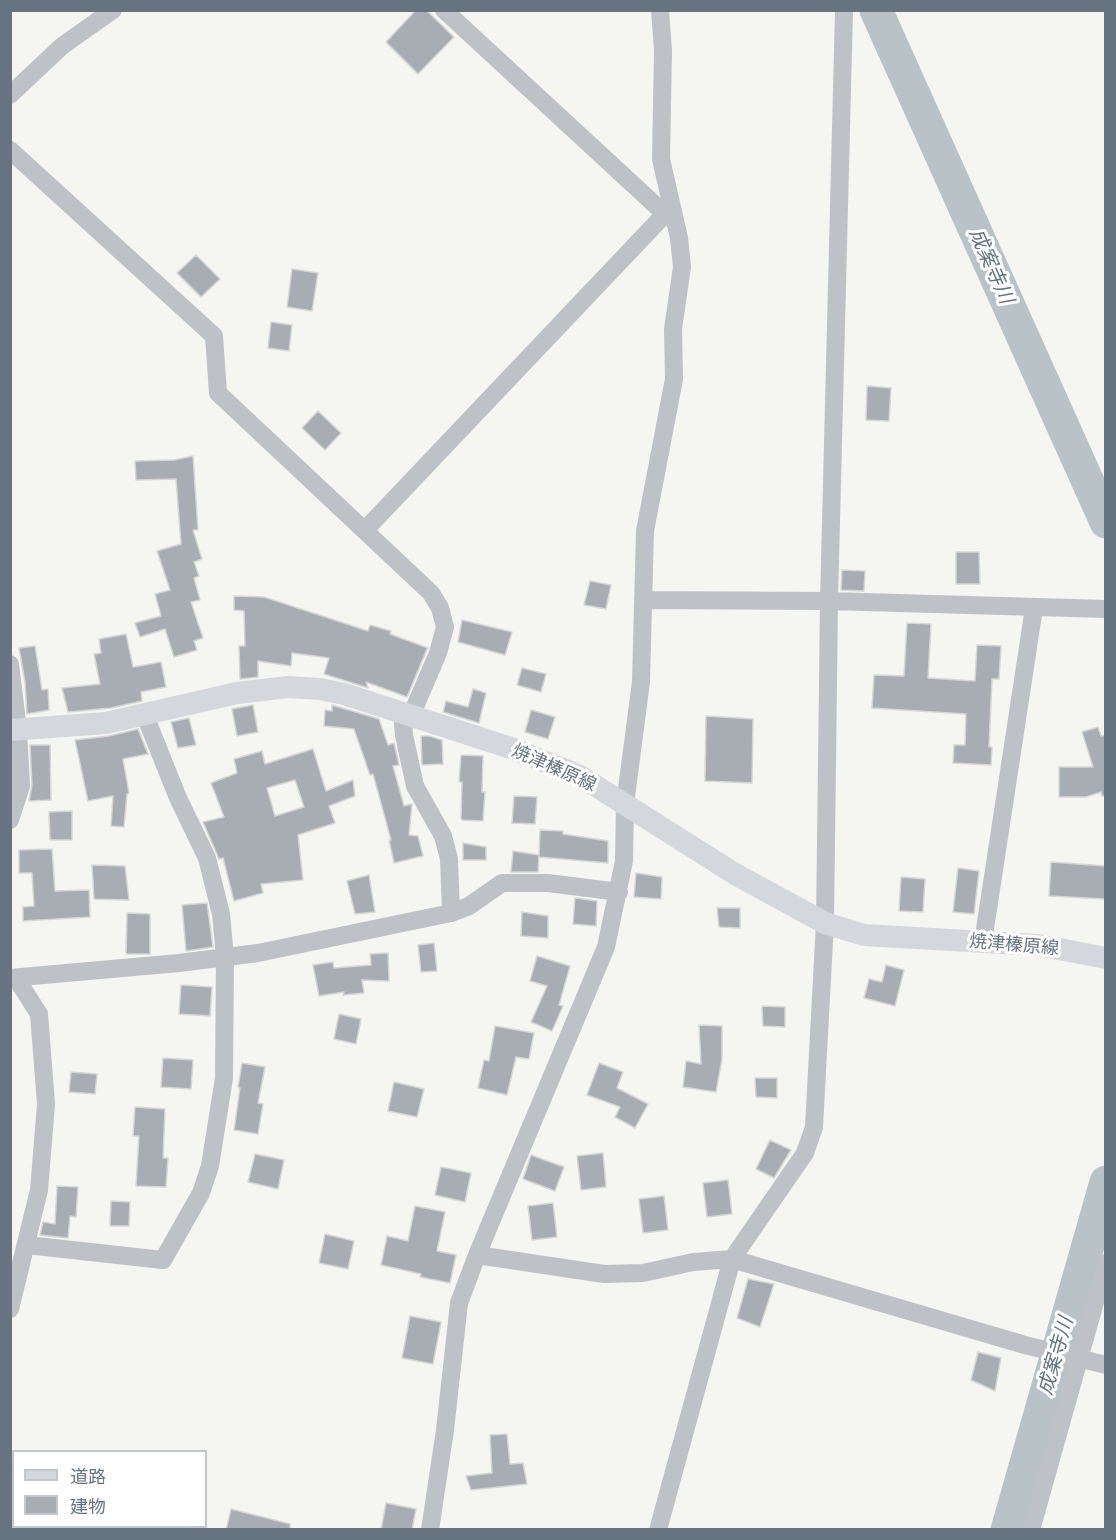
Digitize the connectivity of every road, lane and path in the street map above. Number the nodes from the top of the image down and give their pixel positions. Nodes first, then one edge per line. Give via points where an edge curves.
1 (113, 10) edge
2 (444, 10) edge
3 (660, 10) edge
4 (844, 10) edge
5 (10, 95) edge
6 (10, 150) edge
7 (668, 211) junction
8 (365, 530) junction
9 (644, 600) junction
10 (829, 602) junction
11 (1034, 608) junction
12 (1106, 609) edge
13 (10, 664) edge
14 (144, 713) junction
15 (407, 715) junction
16 (14, 730) edge
17 (625, 804) junction
18 (10, 820) edge
19 (619, 892) junction
20 (451, 913) junction
21 (825, 923) junction
22 (983, 942) junction
23 (225, 957) junction
24 (1106, 958) edge
25 (13, 978) edge
26 (27, 1245) junction
27 (477, 1254) junction
28 (732, 1259) junction
29 (1106, 1263) edge
30 (10, 1309) edge
31 (1076, 1358) junction
32 (1106, 1365) edge
33 (430, 1530) edge
34 (658, 1530) edge
35 (1031, 1530) edge

1 - 5 street via 62,46
2 - 7 street
3 - 7 street via 661,159
4 - 10 street
6 - 8 street via 214,336 218,393
7 - 8 street
7 - 9 street via 678,238 682,267 673,329 674,380 645,531
8 - 15 street via 430,593 445,627 438,653
9 - 10 street
9 - 17 street via 641,682
10 - 11 street
10 - 21 street
11 - 12 street
11 - 22 street
13 - 16 street
14 - 15 main road, 焼津榛原線 via 237,693 288,687 344,694
14 - 16 main road, 焼津榛原線 via 106,723
14 - 23 street via 177,798 207,858 221,914
15 - 17 main road, 焼津榛原線 via 511,748 580,776
15 - 20 street via 404,735 415,786 443,836 449,859
16 - 18 street via 21,786
17 - 19 street
17 - 21 main road, 焼津榛原線 via 735,874
19 - 20 street via 502,883 469,906
19 - 27 street via 606,947
20 - 23 street
21 - 22 main road, 焼津榛原線 via 864,936
21 - 28 street via 814,1127 805,1153
22 - 24 main road, 焼津榛原線 via 1038,945
23 - 25 street
23 - 26 street via 224,1078 210,1166 201,1193 163,1260
25 - 26 street via 39,1014 46,1104 39,1190
26 - 30 street
27 - 28 street via 604,1274 643,1273 693,1262
27 - 33 street via 459,1303
28 - 31 street
28 - 34 street
29 - 31 street
31 - 32 street
31 - 35 street

